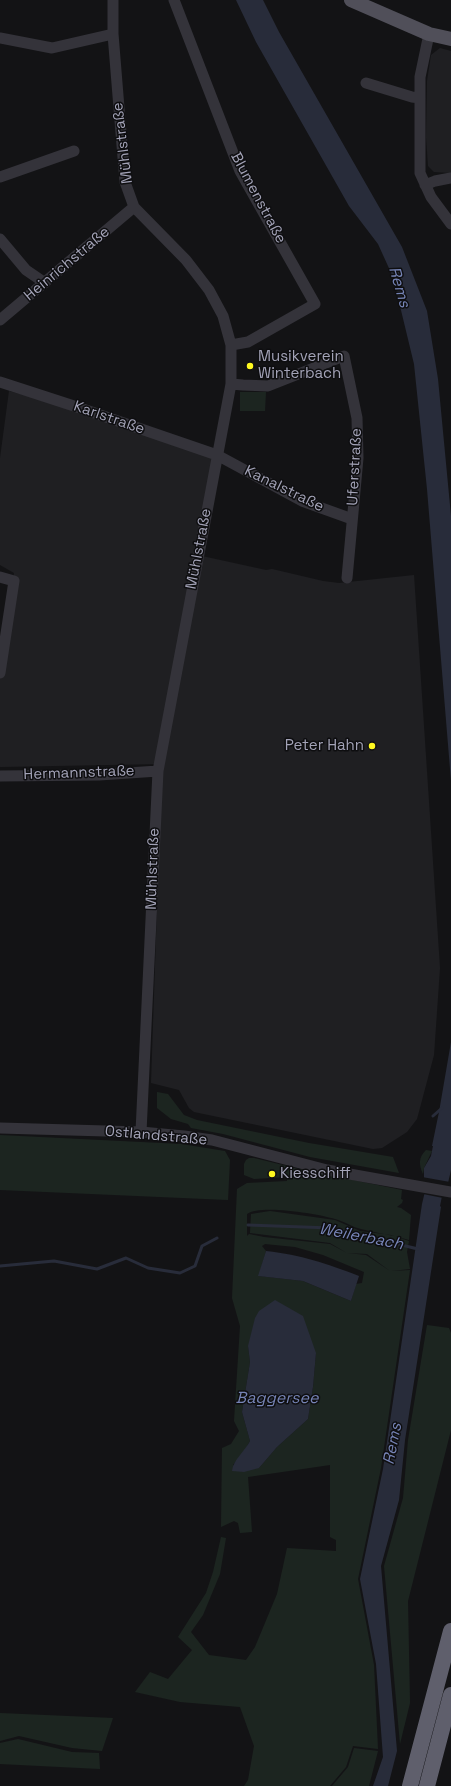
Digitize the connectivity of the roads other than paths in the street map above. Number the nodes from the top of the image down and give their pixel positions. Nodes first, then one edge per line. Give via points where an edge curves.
1 (113, 0) edge
2 (174, 0) edge
3 (350, 0) edge
4 (113, 34) junction
5 (429, 34) junction
6 (0, 38) edge
7 (451, 39) edge
8 (366, 83) dead end
9 (420, 98) junction
10 (74, 151) dead end
11 (0, 177) edge
12 (451, 178) edge
13 (425, 185) junction
14 (134, 207) junction
15 (451, 224) edge
16 (0, 239) edge
17 (45, 282) junction
18 (0, 320) edge
19 (231, 346) junction
20 (0, 382) edge
21 (231, 384) junction
22 (217, 455) junction
23 (352, 519) junction
24 (0, 577) edge
25 (348, 578) dead end
26 (0, 673) edge
27 (158, 770) junction
28 (0, 776) edge
29 (0, 1128) edge
30 (141, 1132) junction
31 (451, 1192) edge
32 (451, 1631) edge
33 (451, 1695) edge
34 (410, 1786) edge
35 (427, 1786) edge

1 - 4 street, Mühlstraße
2 - 19 street, Blumenstraße via 240,171 315,304 248,342
3 - 5 main road
4 - 6 street via 52,48
4 - 14 street, Mühlstraße via 125,182
5 - 7 main road
5 - 9 street via 420,77
8 - 9 street
9 - 13 street via 420,173
10 - 11 street
12 - 13 street
13 - 15 street
14 - 17 street, Heinrichstraße
14 - 19 street, Mühlstraße via 186,260 209,290 223,316
16 - 17 street via 26,270
17 - 18 street, Heinrichstraße
19 - 21 street, Mühlstraße
20 - 22 street, Karlstraße
21 - 22 street, Mühlstraße
21 - 23 street, Uferstraße via 268,386 344,356 357,418 358,458
22 - 23 street, Kanalstraße via 302,501
22 - 27 street, Mühlstraße
23 - 25 street, Uferstraße
24 - 26 street via 14,581
27 - 28 street, Hermannstraße via 99,775
27 - 30 street, Mühlstraße
29 - 30 street, Ostlandstraße
30 - 31 street, Ostlandstraße via 212,1140 327,1170
32 - 34 highway
33 - 35 highway

